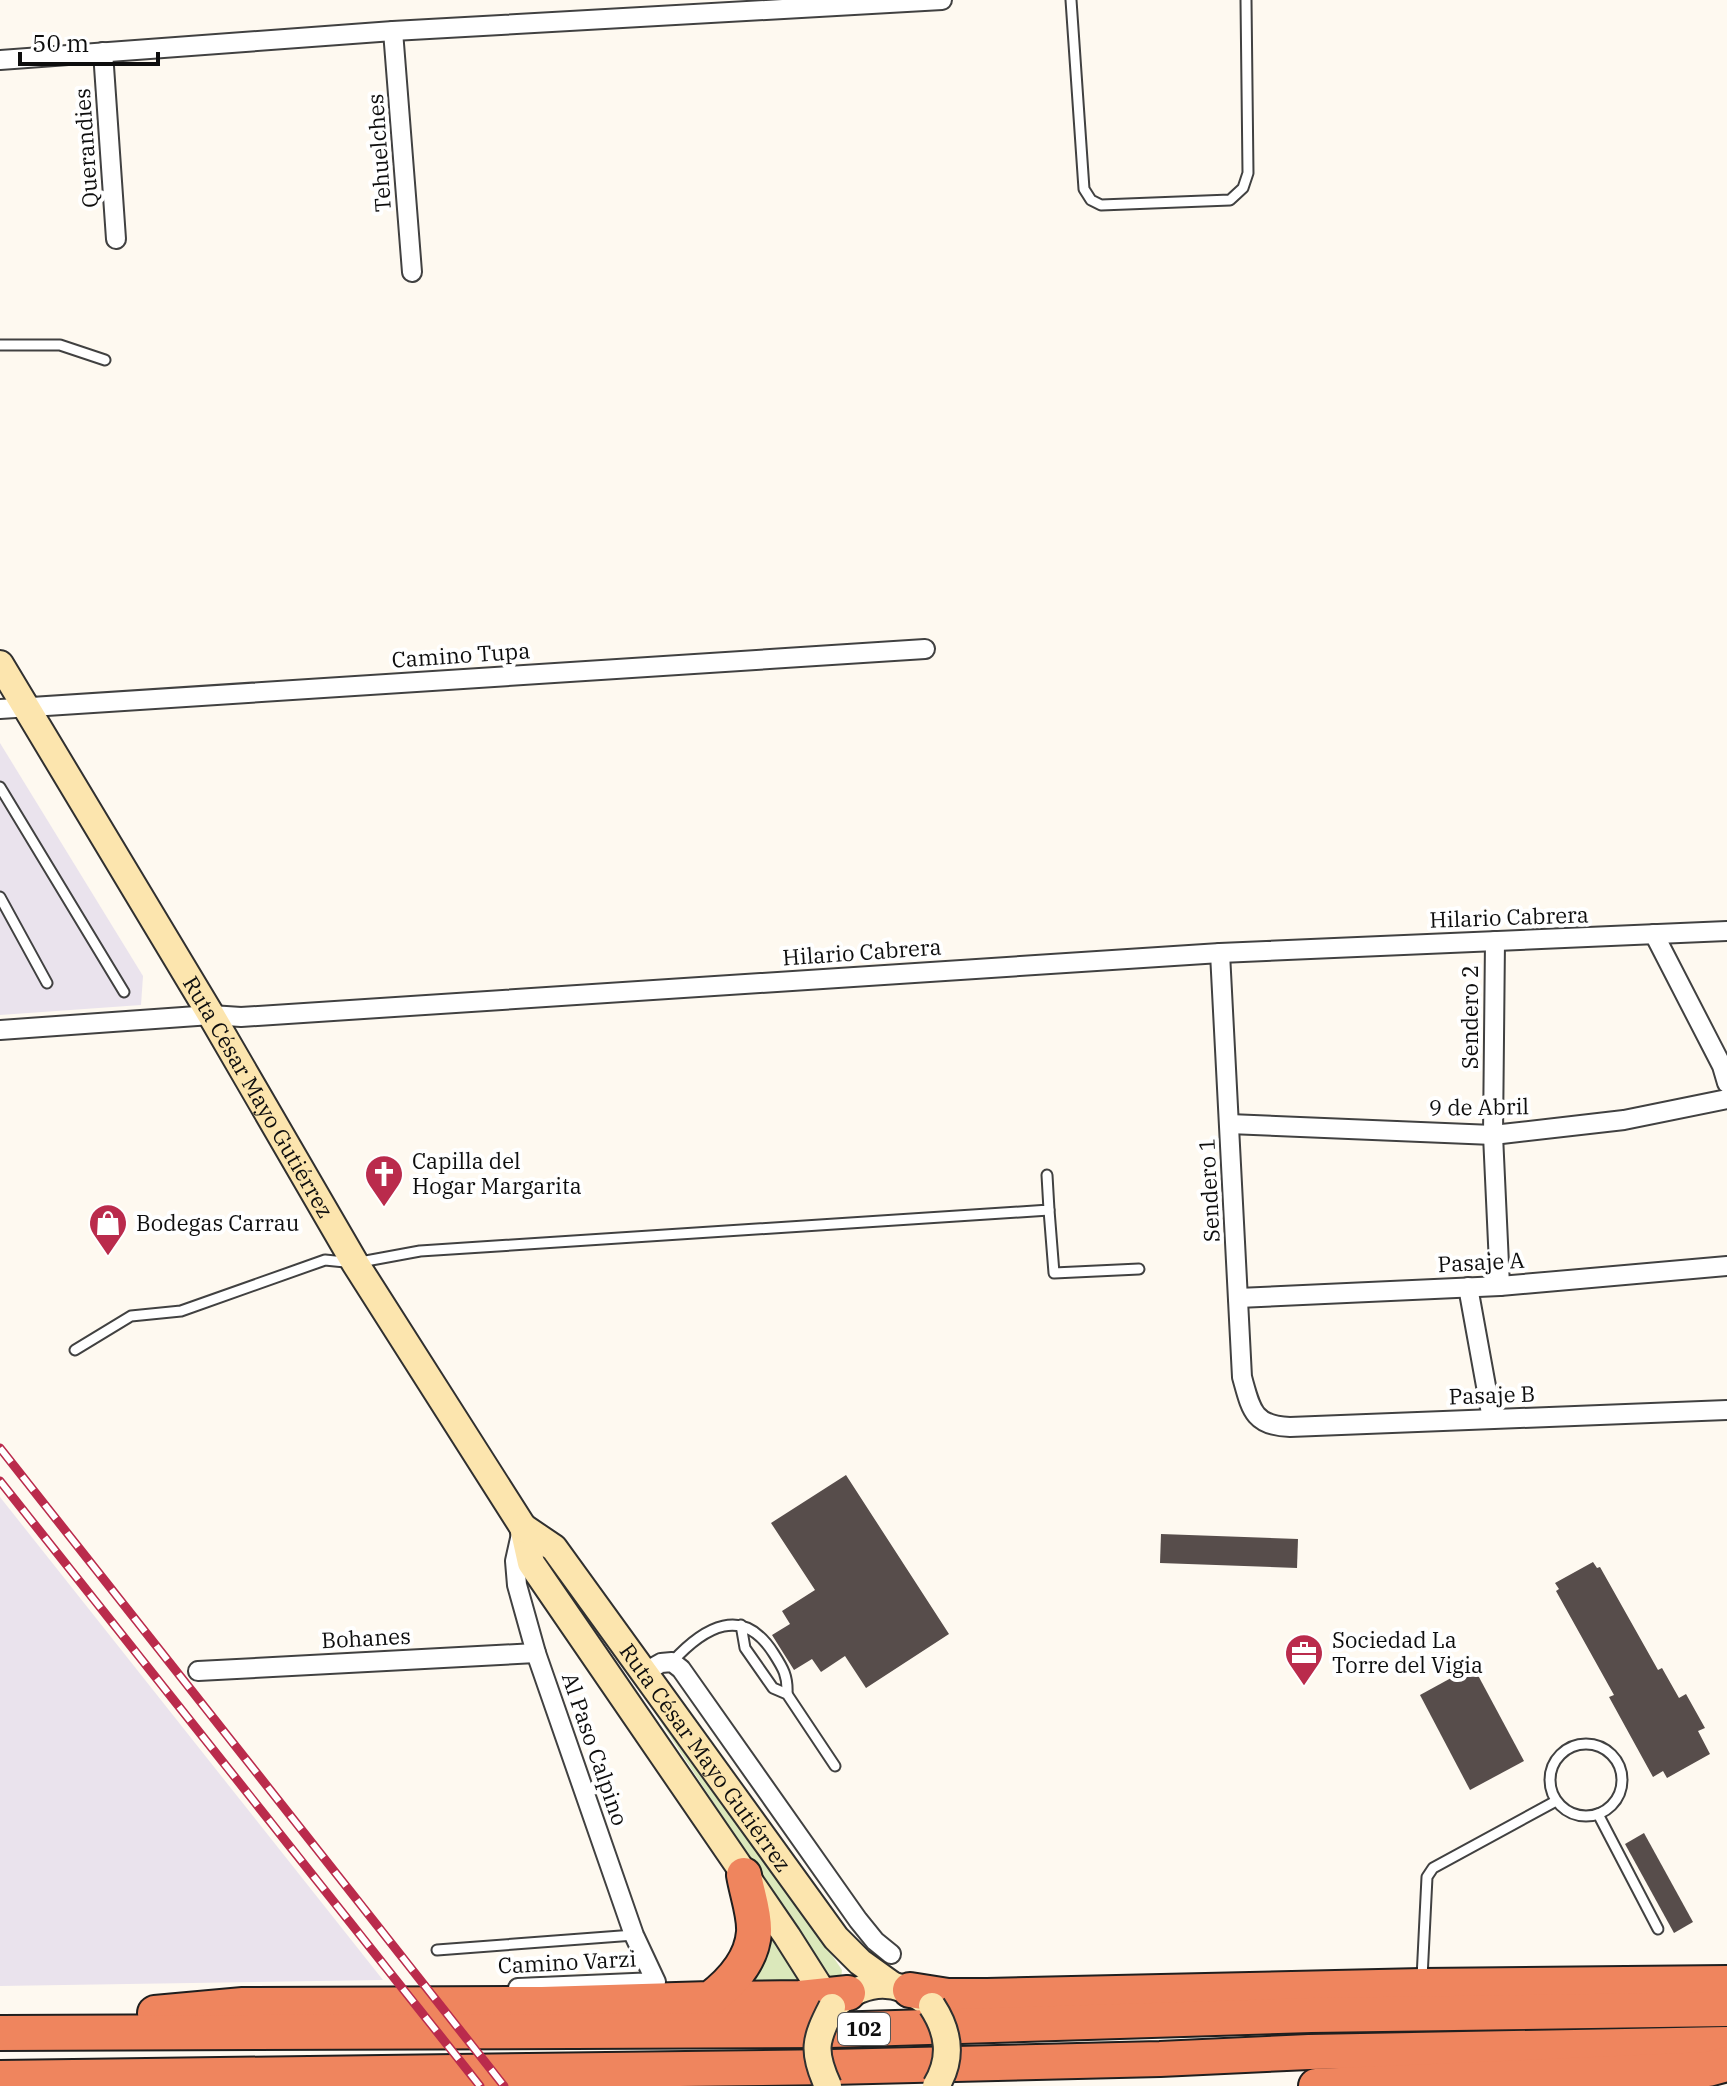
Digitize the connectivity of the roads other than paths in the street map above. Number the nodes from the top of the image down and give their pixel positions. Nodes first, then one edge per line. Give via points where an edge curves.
1 (942, 0) edge
2 (1071, 0) edge
3 (1246, 0) edge
4 (393, 31) junction
5 (103, 52) junction
6 (0, 60) edge
7 (116, 239) dead end
8 (412, 272) dead end
9 (0, 345) edge
10 (105, 360) dead end
11 (925, 649) dead end
12 (0, 664) edge
13 (13, 709) edge
14 (0, 787) edge
15 (0, 897) edge
16 (1727, 931) edge
17 (1654, 934) junction
18 (1495, 941) junction
19 (1220, 953) junction
20 (47, 983) dead end
21 (124, 992) dead end
22 (211, 1015) junction
23 (0, 1030) edge
24 (1727, 1083) edge
25 (1727, 1099) edge
26 (1229, 1124) junction
27 (1493, 1135) junction
28 (1047, 1175) dead end
29 (1049, 1210) junction
30 (355, 1263) junction
31 (1727, 1266) edge
32 (1139, 1269) dead end
33 (1500, 1286) junction
34 (1468, 1287) junction
35 (1238, 1298) junction
36 (75, 1350) dead end
37 (1727, 1410) edge
38 (1492, 1419) junction
39 (1260, 1421) joint
40 (523, 1527) junction
41 (741, 1625) junction
42 (536, 1653) junction
43 (672, 1662) junction
44 (198, 1671) dead end
45 (645, 1672) junction
46 (787, 1694) junction
47 (835, 1766) dead end
48 (1556, 1801) junction
49 (1598, 1814) junction
50 (744, 1875) junction
51 (1658, 1929) dead end
52 (634, 1935) junction
53 (437, 1950) dead end
54 (891, 1954) dead end
55 (656, 1982) joint
56 (1727, 1983) edge
57 (1422, 1986) junction
58 (481, 1990) dead end
59 (911, 1994) junction
60 (835, 1998) junction
61 (710, 1999) junction
62 (1727, 2009) edge
63 (0, 2026) edge
64 (0, 2033) edge
65 (1727, 2044) edge
66 (1727, 2064) edge
67 (0, 2078) edge
68 (0, 2085) edge
69 (8, 2086) edge
70 (828, 2086) edge
71 (936, 2086) edge
72 (1316, 2086) edge

1 - 4 street
2 - 3 lane via 1084,189 1101,205 1230,200 1243,188 1249,162
4 - 5 street
4 - 8 street, Tehuelches
5 - 6 street
5 - 7 street, Querandies
9 - 10 lane via 60,345
11 - 13 street, Camino Tupa
12 - 13 main road, Ruta César Mayo Gutiérrez
13 - 22 main road, Ruta César Mayo Gutiérrez
14 - 21 lane
15 - 20 lane
16 - 17 street, Hilario Cabrera
17 - 18 street, Hilario Cabrera
17 - 24 street
18 - 19 street, Hilario Cabrera
18 - 27 street, Sendero 2
19 - 22 street, Hilario Cabrera
19 - 26 street, Sendero 1
22 - 23 street, Hilario Cabrera
22 - 30 main road, Ruta César Mayo Gutiérrez
25 - 27 street, 9 de Abril via 1624,1120
26 - 27 street, 9 de Abril
26 - 35 street, Sendero 1
27 - 33 street, Sendero 2
28 - 29 lane
29 - 30 lane via 420,1251
29 - 32 lane via 1054,1273
30 - 36 lane via 325,1260 181,1311 131,1316
30 - 40 main road, Ruta César Mayo Gutiérrez
31 - 33 street, Pasaje A
33 - 34 street, Pasaje A
34 - 35 street, Pasaje A
34 - 38 street
35 - 39 street, Sendero 1 via 1242,1377
37 - 38 street, Pasaje B
38 - 39 street, Pasaje B via 1290,1427
40 - 42 street, Al Paso Calpino via 515,1561 517,1585
40 - 45 main road, Ruta César Mayo Gutiérrez via 554,1548
40 - 50 main road, Ruta César Mayo Gutiérrez via 531,1563
41 - 43 lane via 714,1628
41 - 46 lane via 745,1648 773,1688
41 - 46 lane via 762,1635 788,1677
42 - 44 street, Bohanes
42 - 52 street, Al Paso Calpino
43 - 45 street
43 - 54 street via 858,1920
45 - 59 main road, Ruta César Mayo Gutiérrez via 836,1938 860,1962
46 - 47 lane
48 - 49 lane via 1568,1812
48 - 49 lane via 1550,1775 1563,1751 1576,1745 1603,1747 1620,1768 1622,1782 1610,1807
48 - 57 lane via 1433,1868 1427,1877
49 - 51 lane
50 - 60 main road, Ruta César Mayo Gutiérrez
50 - 61 highway via 754,1931 748,1954 737,1974
52 - 53 lane
52 - 55 street, Al Paso Calpino
55 - 58 street, Camino Varzi
56 - 57 highway
57 - 59 highway
59 - 60 main road via 869,1985
59 - 71 main road, bridge via 942,2021 947,2039 947,2057
60 - 61 highway
60 - 70 main road, bridge via 819,2033 817,2063
61 - 63 highway via 243,2005
62 - 64 highway, 102 via 830,2030
65 - 67 highway, 102 via 831,2067
66 - 72 highway
68 - 69 highway

